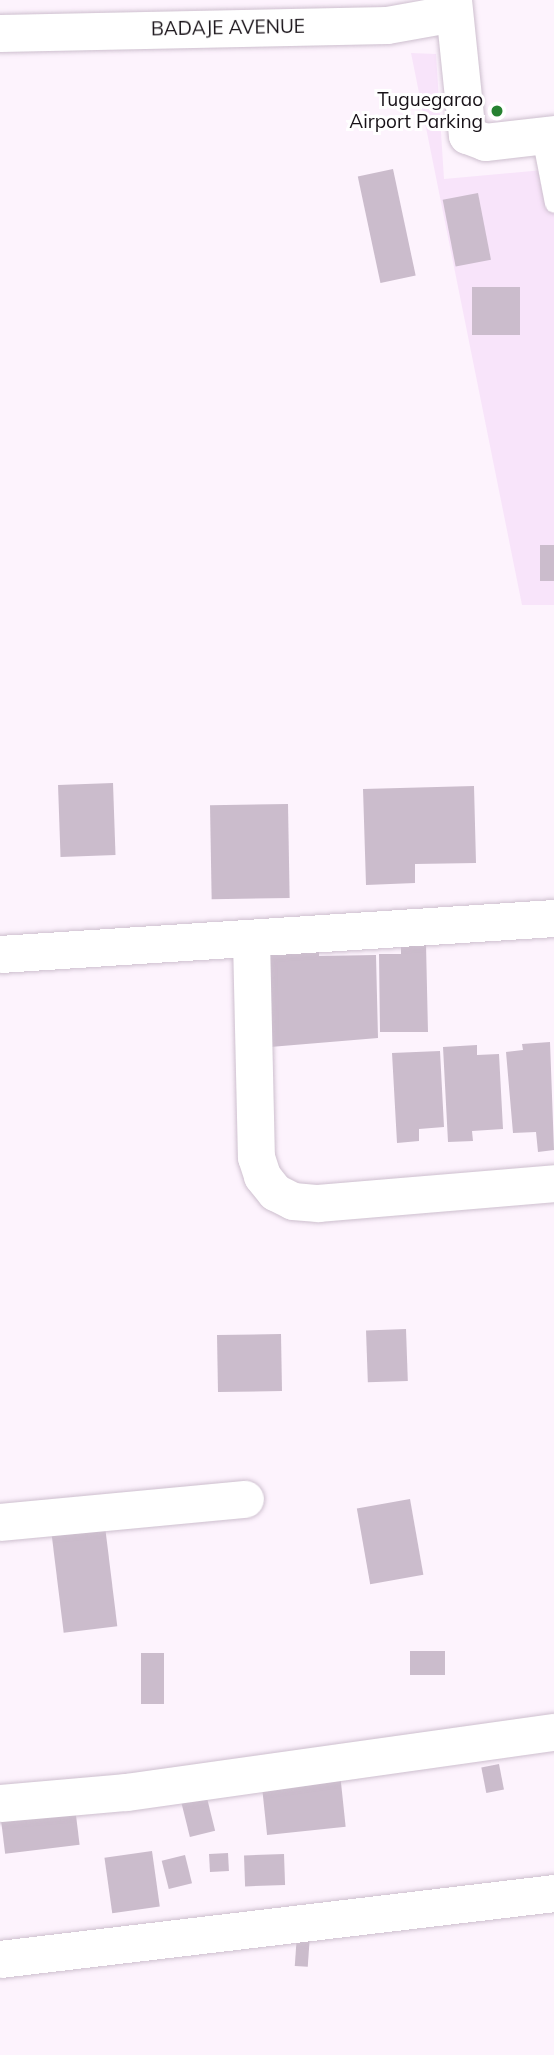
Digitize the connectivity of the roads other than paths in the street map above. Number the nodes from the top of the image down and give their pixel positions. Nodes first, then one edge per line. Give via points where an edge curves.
1 (454, 7) edge
2 (387, 13) edge
3 (0, 33) edge
4 (547, 135) edge
5 (554, 203) edge
6 (554, 918) edge
7 (251, 940) junction
8 (0, 954) edge
9 (554, 1183) edge
10 (245, 1499) dead end
11 (0, 1522) edge
12 (554, 1732) edge
13 (0, 1804) edge
14 (554, 1893) edge
15 (0, 1959) edge

1 - 2 street, BADAJE AVENUE
1 - 4 street via 467,135 485,142
2 - 3 street, BADAJE AVENUE
4 - 5 lane
6 - 7 street
7 - 8 street
7 - 9 street via 256,1157 262,1176 275,1192 318,1203
10 - 11 street
12 - 13 street via 126,1792
14 - 15 street

